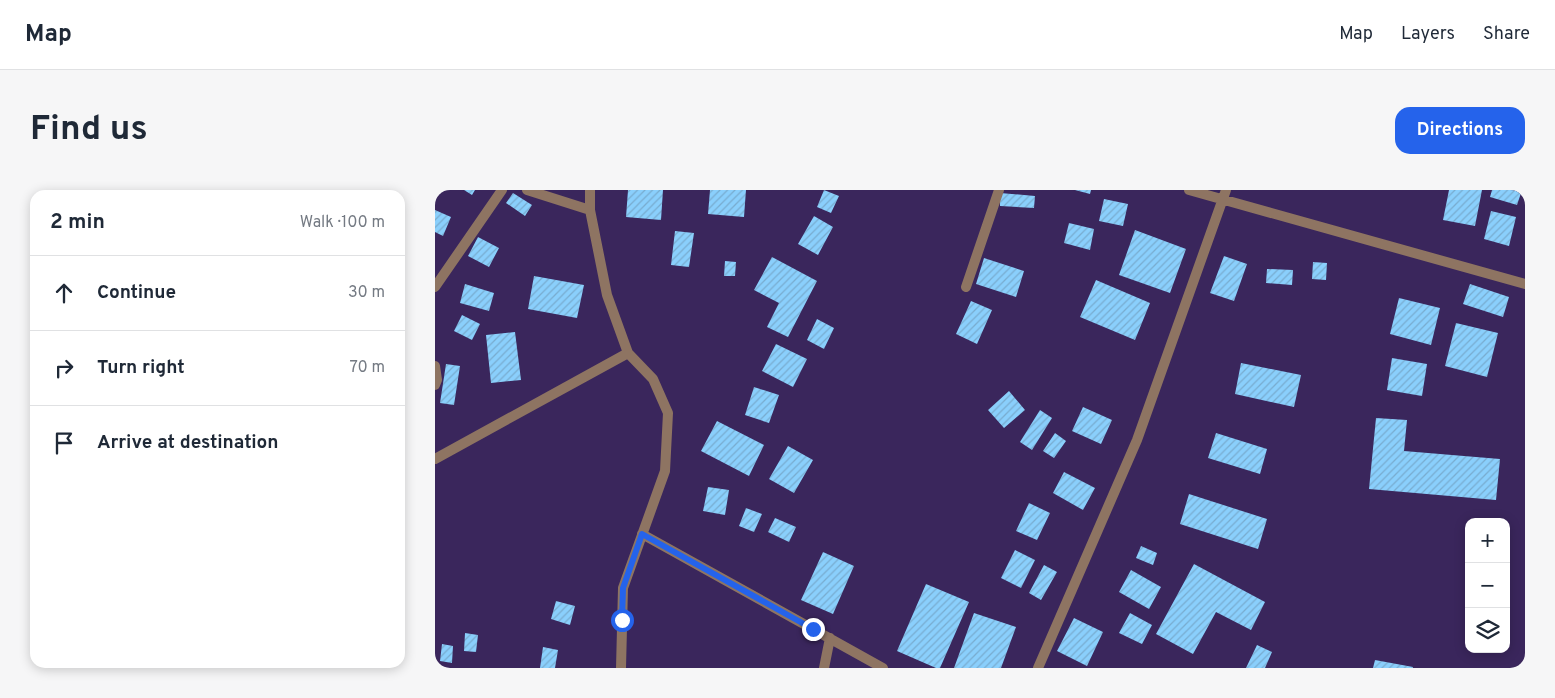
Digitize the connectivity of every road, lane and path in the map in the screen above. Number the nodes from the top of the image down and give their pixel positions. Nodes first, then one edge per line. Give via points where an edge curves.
1 (502, 190) edge
2 (527, 190) edge
3 (590, 190) edge
4 (999, 190) edge
5 (1189, 190) edge
6 (1225, 194) edge
7 (589, 210) junction
8 (1525, 284) edge
9 (435, 287) edge
10 (966, 287) dead end
11 (627, 353) junction
12 (435, 366) edge
13 (435, 385) edge
14 (435, 459) edge
15 (642, 534) junction
16 (830, 638) junction
17 (621, 668) edge
18 (824, 668) edge
19 (883, 668) edge
20 (1038, 668) edge

1 - 9 street
2 - 7 street
3 - 7 street
4 - 10 street
5 - 6 street
6 - 8 street
6 - 20 street via 1137,440
7 - 11 street via 607,295
11 - 14 street
11 - 15 street via 653,379 668,413 665,471
12 - 13 street
15 - 16 street
15 - 17 street via 623,588
16 - 18 street
16 - 19 street

